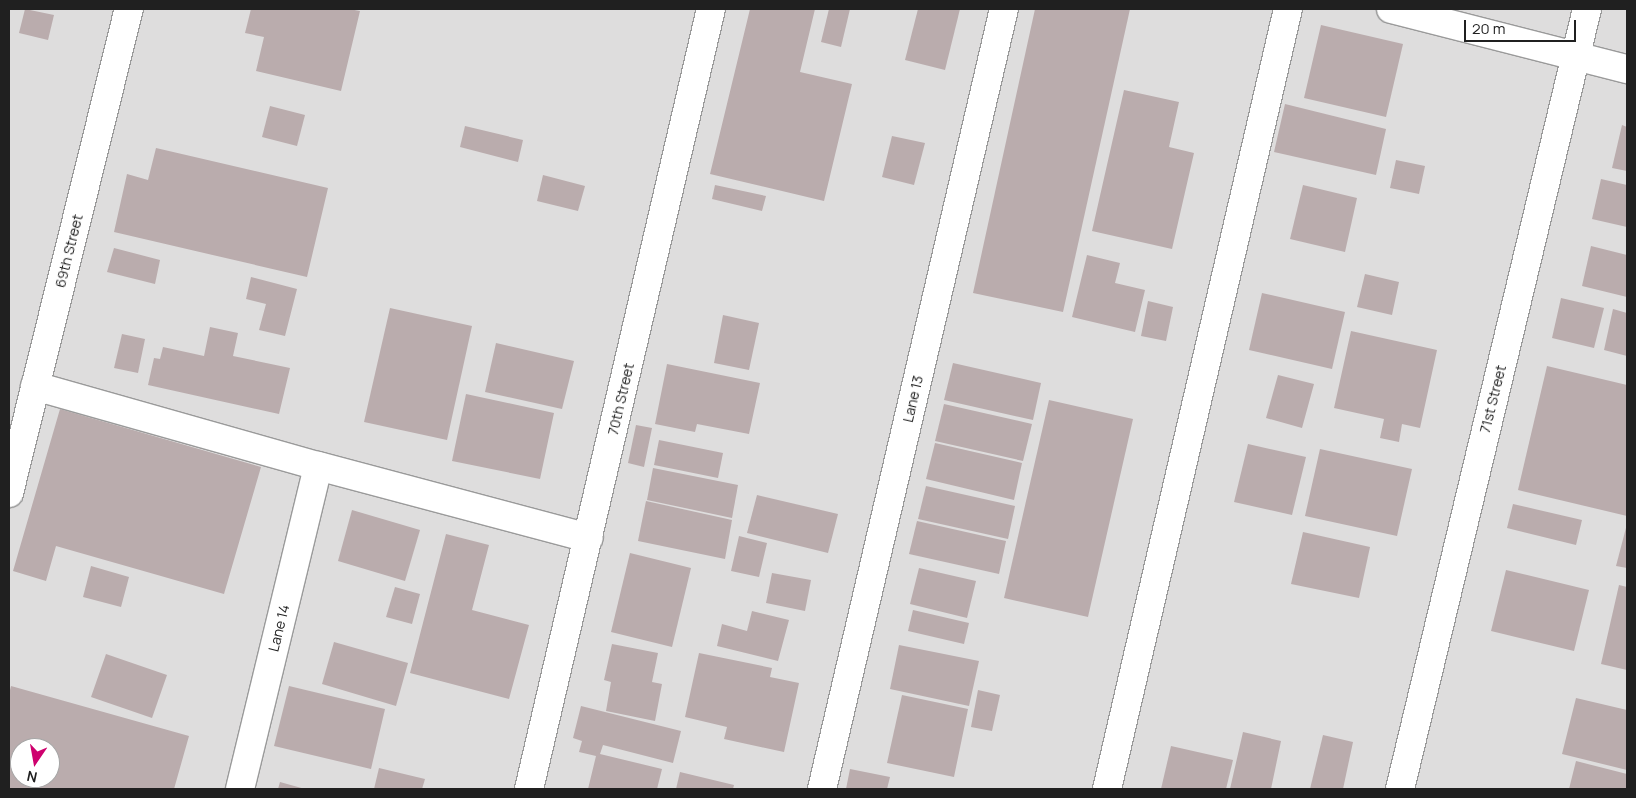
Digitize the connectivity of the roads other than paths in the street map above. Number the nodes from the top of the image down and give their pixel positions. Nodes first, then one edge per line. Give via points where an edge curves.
1 (128, 9) edge
2 (711, 9) edge
3 (1004, 9) edge
4 (1288, 9) edge
5 (1391, 9) edge
6 (1587, 9) edge
7 (1576, 56) junction
8 (1627, 69) edge
9 (35, 386) junction
10 (318, 466) junction
11 (9, 493) edge
12 (589, 538) junction
13 (240, 789) edge
14 (529, 789) edge
15 (822, 789) edge
16 (1107, 789) edge
17 (1400, 789) edge

1 - 9 street, 69th Street
2 - 12 street, 70th Street
3 - 15 street, Lane 13
4 - 16 street
5 - 7 street
6 - 7 street, 71st Street
7 - 8 street
7 - 17 street, 71st Street
9 - 10 street
9 - 11 street, 69th Street
10 - 12 street
10 - 13 street, Lane 14
12 - 14 street, 70th Street

